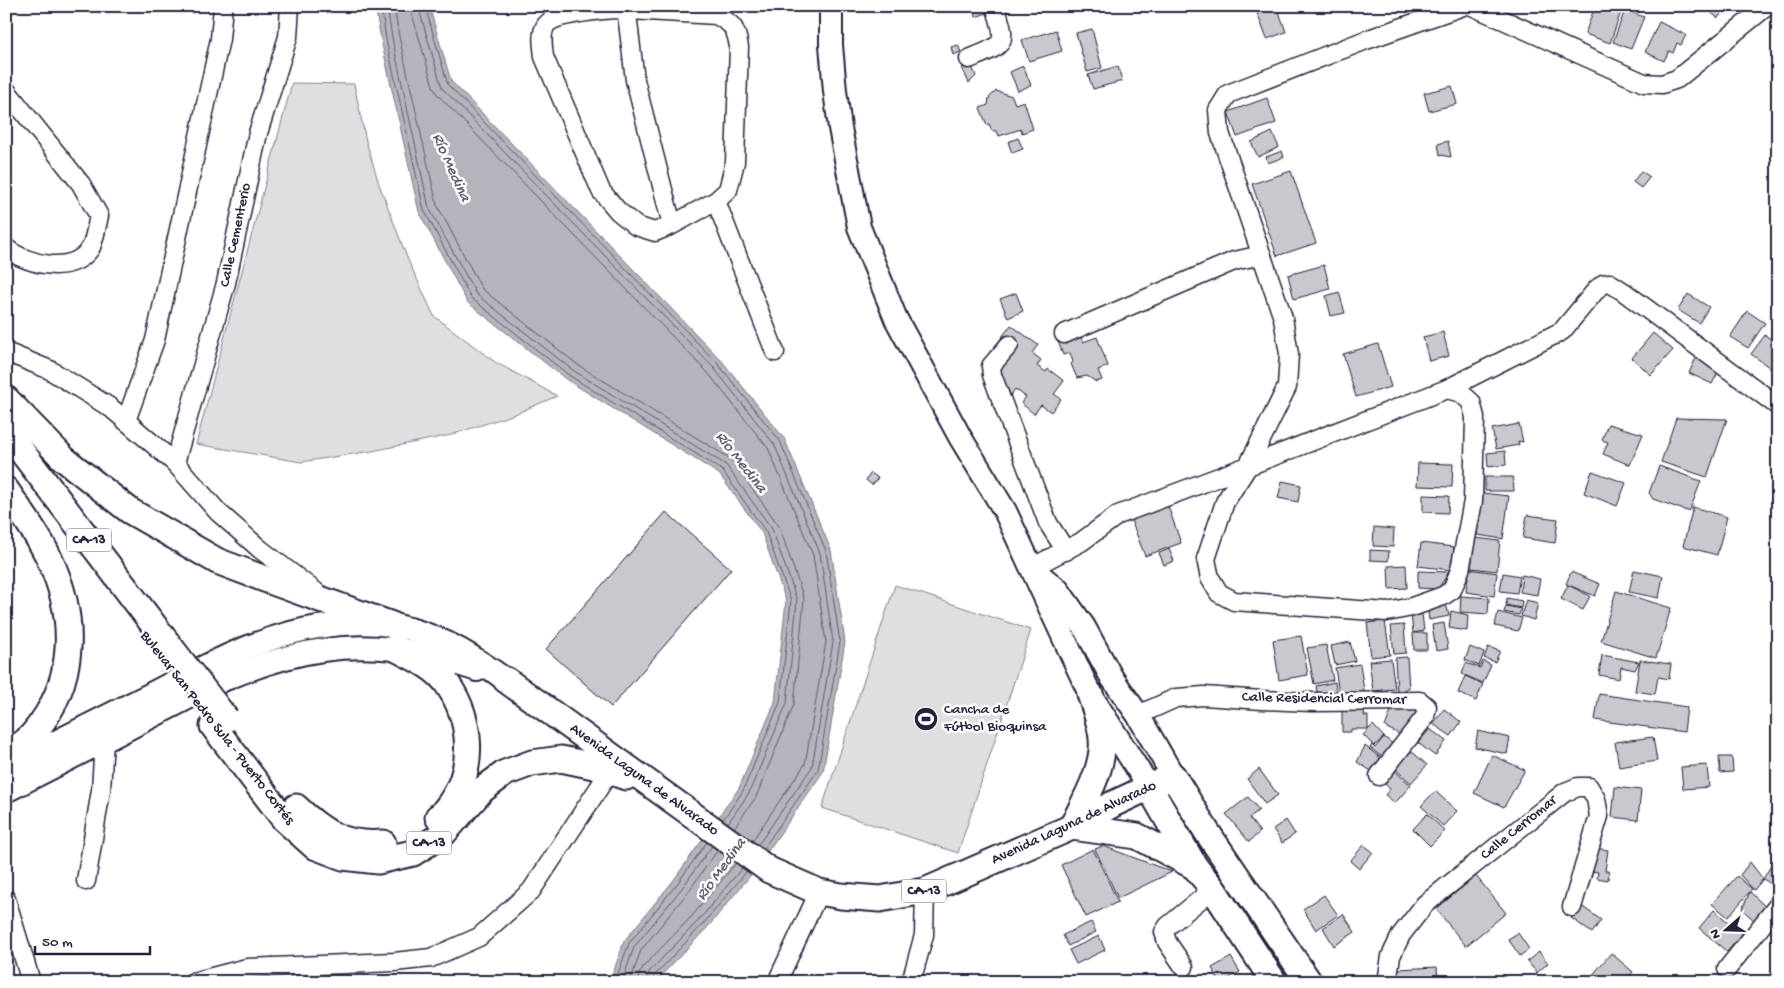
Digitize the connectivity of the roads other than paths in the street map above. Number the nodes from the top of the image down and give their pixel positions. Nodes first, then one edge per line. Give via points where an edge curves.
1 (224, 6) edge
2 (290, 6) edge
3 (831, 6) edge
4 (995, 6) edge
5 (1463, 6) edge
6 (1472, 6) edge
7 (1767, 6) edge
8 (626, 8) edge
9 (969, 59) dead end
10 (6, 90) edge
11 (716, 200) junction
12 (672, 225) junction
13 (6, 248) edge
14 (1262, 255) junction
15 (1064, 334) dead end
16 (1009, 344) dead end
17 (6, 352) edge
18 (775, 352) dead end
19 (1447, 389) junction
20 (6, 399) edge
21 (1778, 406) edge
22 (126, 421) junction
23 (6, 430) edge
24 (6, 458) edge
25 (176, 463) junction
26 (1248, 466) junction
27 (6, 490) edge
28 (1066, 551) junction
29 (1031, 568) junction
30 (326, 600) junction
31 (393, 636) junction
32 (166, 652) junction
33 (506, 680) joint
34 (1090, 694) junction
35 (1138, 715) junction
36 (220, 723) junction
37 (104, 741) junction
38 (6, 756) edge
39 (6, 768) edge
40 (610, 771) junction
41 (1174, 776) junction
42 (1379, 776) dead end
43 (1149, 787) junction
44 (6, 791) edge
45 (679, 805) junction
46 (1072, 827) junction
47 (1195, 868) junction
48 (86, 881) dead end
49 (1214, 888) junction
50 (925, 891) junction
51 (819, 892) junction
52 (6, 899) edge
53 (1778, 905) edge
54 (1572, 907) dead end
55 (1184, 967) dead end
56 (1727, 969) dead end
57 (1266, 979) edge
58 (31, 982) edge
59 (193, 982) edge
60 (777, 982) edge
61 (911, 982) edge
62 (1309, 982) edge
63 (1387, 982) edge

1 - 22 street via 220,39 155,340
2 - 25 street, Calle Cementerio via 288,37 258,133 226,283
3 - 29 main road via 834,91 859,227 896,319 960,437 1005,511
4 - 9 street via 1004,30 1002,41 995,48
5 - 14 street via 1228,94 1218,110 1220,132
6 - 7 street via 1644,83 1662,84 1677,79
8 - 11 street via 716,15 730,22 736,32 740,47 734,162 728,190
8 - 12 street via 635,80
8 - 12 street via 557,18 547,24 542,37 544,57 601,191 636,226 655,232
10 - 13 street via 81,184 99,216 90,249 74,263 55,266 17,257
11 - 12 street
11 - 18 street
14 - 15 street via 1234,261
14 - 26 street via 1283,318 1289,354 1287,387
16 - 28 street via 990,366 992,375 1048,523
17 - 22 street via 50,370 112,408
19 - 21 street via 1562,331 1597,289 1610,283
19 - 26 street
19 - 26 street via 1461,393 1470,402 1475,417 1473,501 1460,570 1452,590 1442,596 1387,612 1234,601 1219,593 1210,578 1206,559 1225,502
20 - 30 highway via 64,459 130,511 217,561
22 - 25 street
23 - 32 highway, Bulevar San Pedro Sula - Puerto Cortés / CA-13
24 - 32 highway, Bulevar San Pedro Sula - Puerto Cortés / CA-13
25 - 30 street via 218,512
26 - 28 street via 1118,515
27 - 38 highway via 49,558 63,596 69,632 66,669 54,704 32,735
28 - 29 street
29 - 34 main road
29 - 35 main road via 1058,590
30 - 31 highway
31 - 33 main road, Avenida Laguna de Alvarado via 430,655
31 - 36 highway via 448,684 462,712 468,739 467,766 458,792 441,815 420,832 394,842 367,844 340,838 315,825
31 - 37 main road, Avenida Laguna de Alvarado via 360,647 325,649 253,667
31 - 39 main road, Avenida Laguna de Alvarado via 331,625 297,630 212,662
32 - 36 highway, Bulevar San Pedro Sula - Puerto Cortés / CA-13
33 - 45 highway, Avenida Laguna de Alvarado / CA-13
34 - 43 main road
34 - 46 highway via 1100,726 1102,754 1090,790
35 - 41 main road
35 - 42 street, Calle Residencial Cerromar via 1176,698 1204,696 1312,702 1420,701 1426,707 1425,717
36 - 40 highway, Bulevar San Pedro Sula - Puerto Cortés / CA-13 via 284,819 314,846 343,857 378,861 413,852 444,834 482,790 505,773 532,763 560,760
37 - 44 main road, Avenida Laguna de Alvarado
37 - 48 street via 101,790
40 - 45 highway, Bulevar San Pedro Sula - Puerto Cortés / CA-13
40 - 59 street via 531,891 479,937 431,958 247,968
41 - 43 highway, Avenida Laguna de Alvarado / CA-13
41 - 62 highway via 1207,832
43 - 46 highway, Avenida Laguna de Alvarado / CA-13
43 - 47 highway
45 - 51 highway, Avenida Laguna de Alvarado / CA-13 via 769,870
46 - 47 highway via 1137,836
46 - 50 highway, Avenida Laguna de Alvarado / CA-13
47 - 49 highway
49 - 55 street via 1164,932
49 - 57 highway
50 - 51 highway, Avenida Laguna de Alvarado / CA-13 via 880,899
50 - 61 street via 924,935
51 - 60 street
52 - 58 street
53 - 56 street
54 - 63 street, Calle Cerromar via 1599,816 1596,799 1589,787 1565,792 1425,904 1391,956

